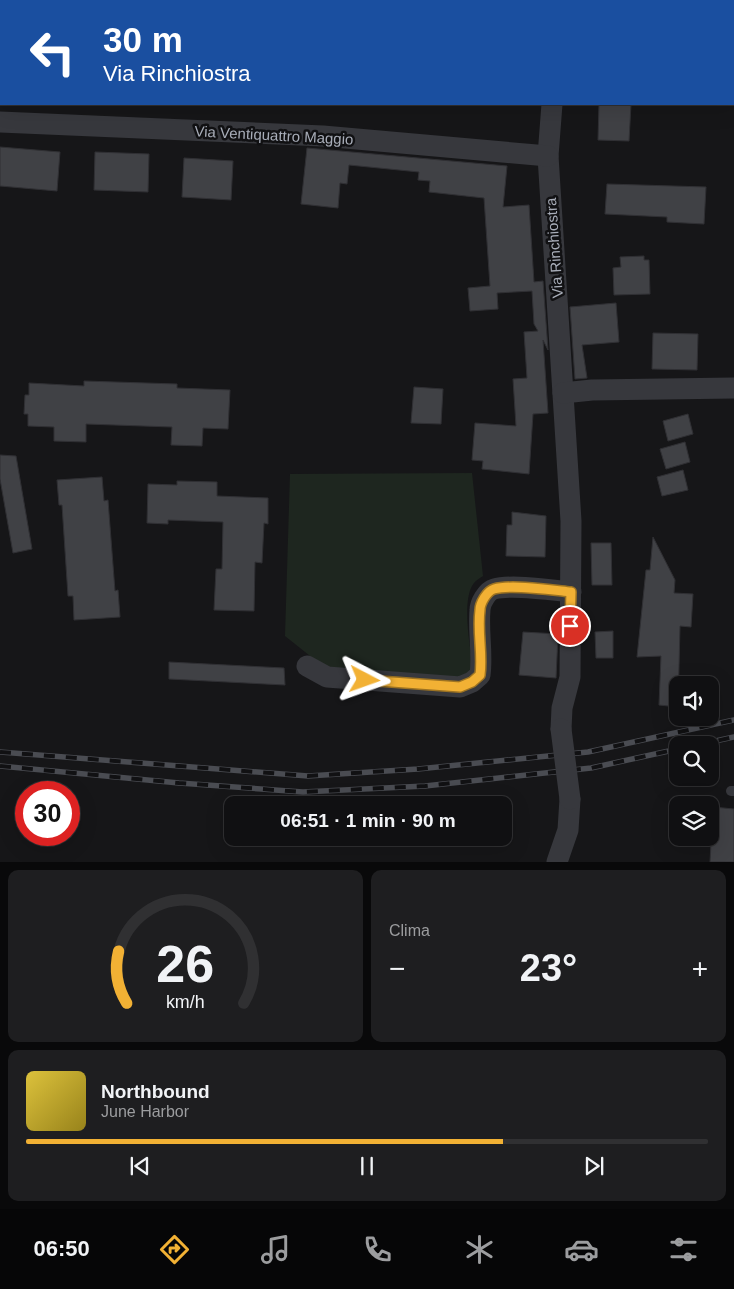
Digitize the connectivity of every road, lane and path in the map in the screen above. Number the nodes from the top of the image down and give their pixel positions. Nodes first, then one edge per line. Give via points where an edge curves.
1 (552, 105) edge
2 (0, 122) edge
3 (548, 156) junction
4 (734, 388) edge
5 (563, 393) junction
6 (571, 592) junction
7 (306, 666) dead end
8 (557, 862) edge

1 - 3 street, Via Rinchiostra
2 - 3 street, Via Ventiquattro Maggio via 323,136
3 - 5 street, Via Rinchiostra
4 - 5 street
5 - 6 street, Via Rinchiostra via 571,521
6 - 7 street via 493,589 480,608 480,675 460,687 327,678
6 - 8 street, Via Rinchiostra, bridge via 570,677 562,708 561,729 570,799 568,830

